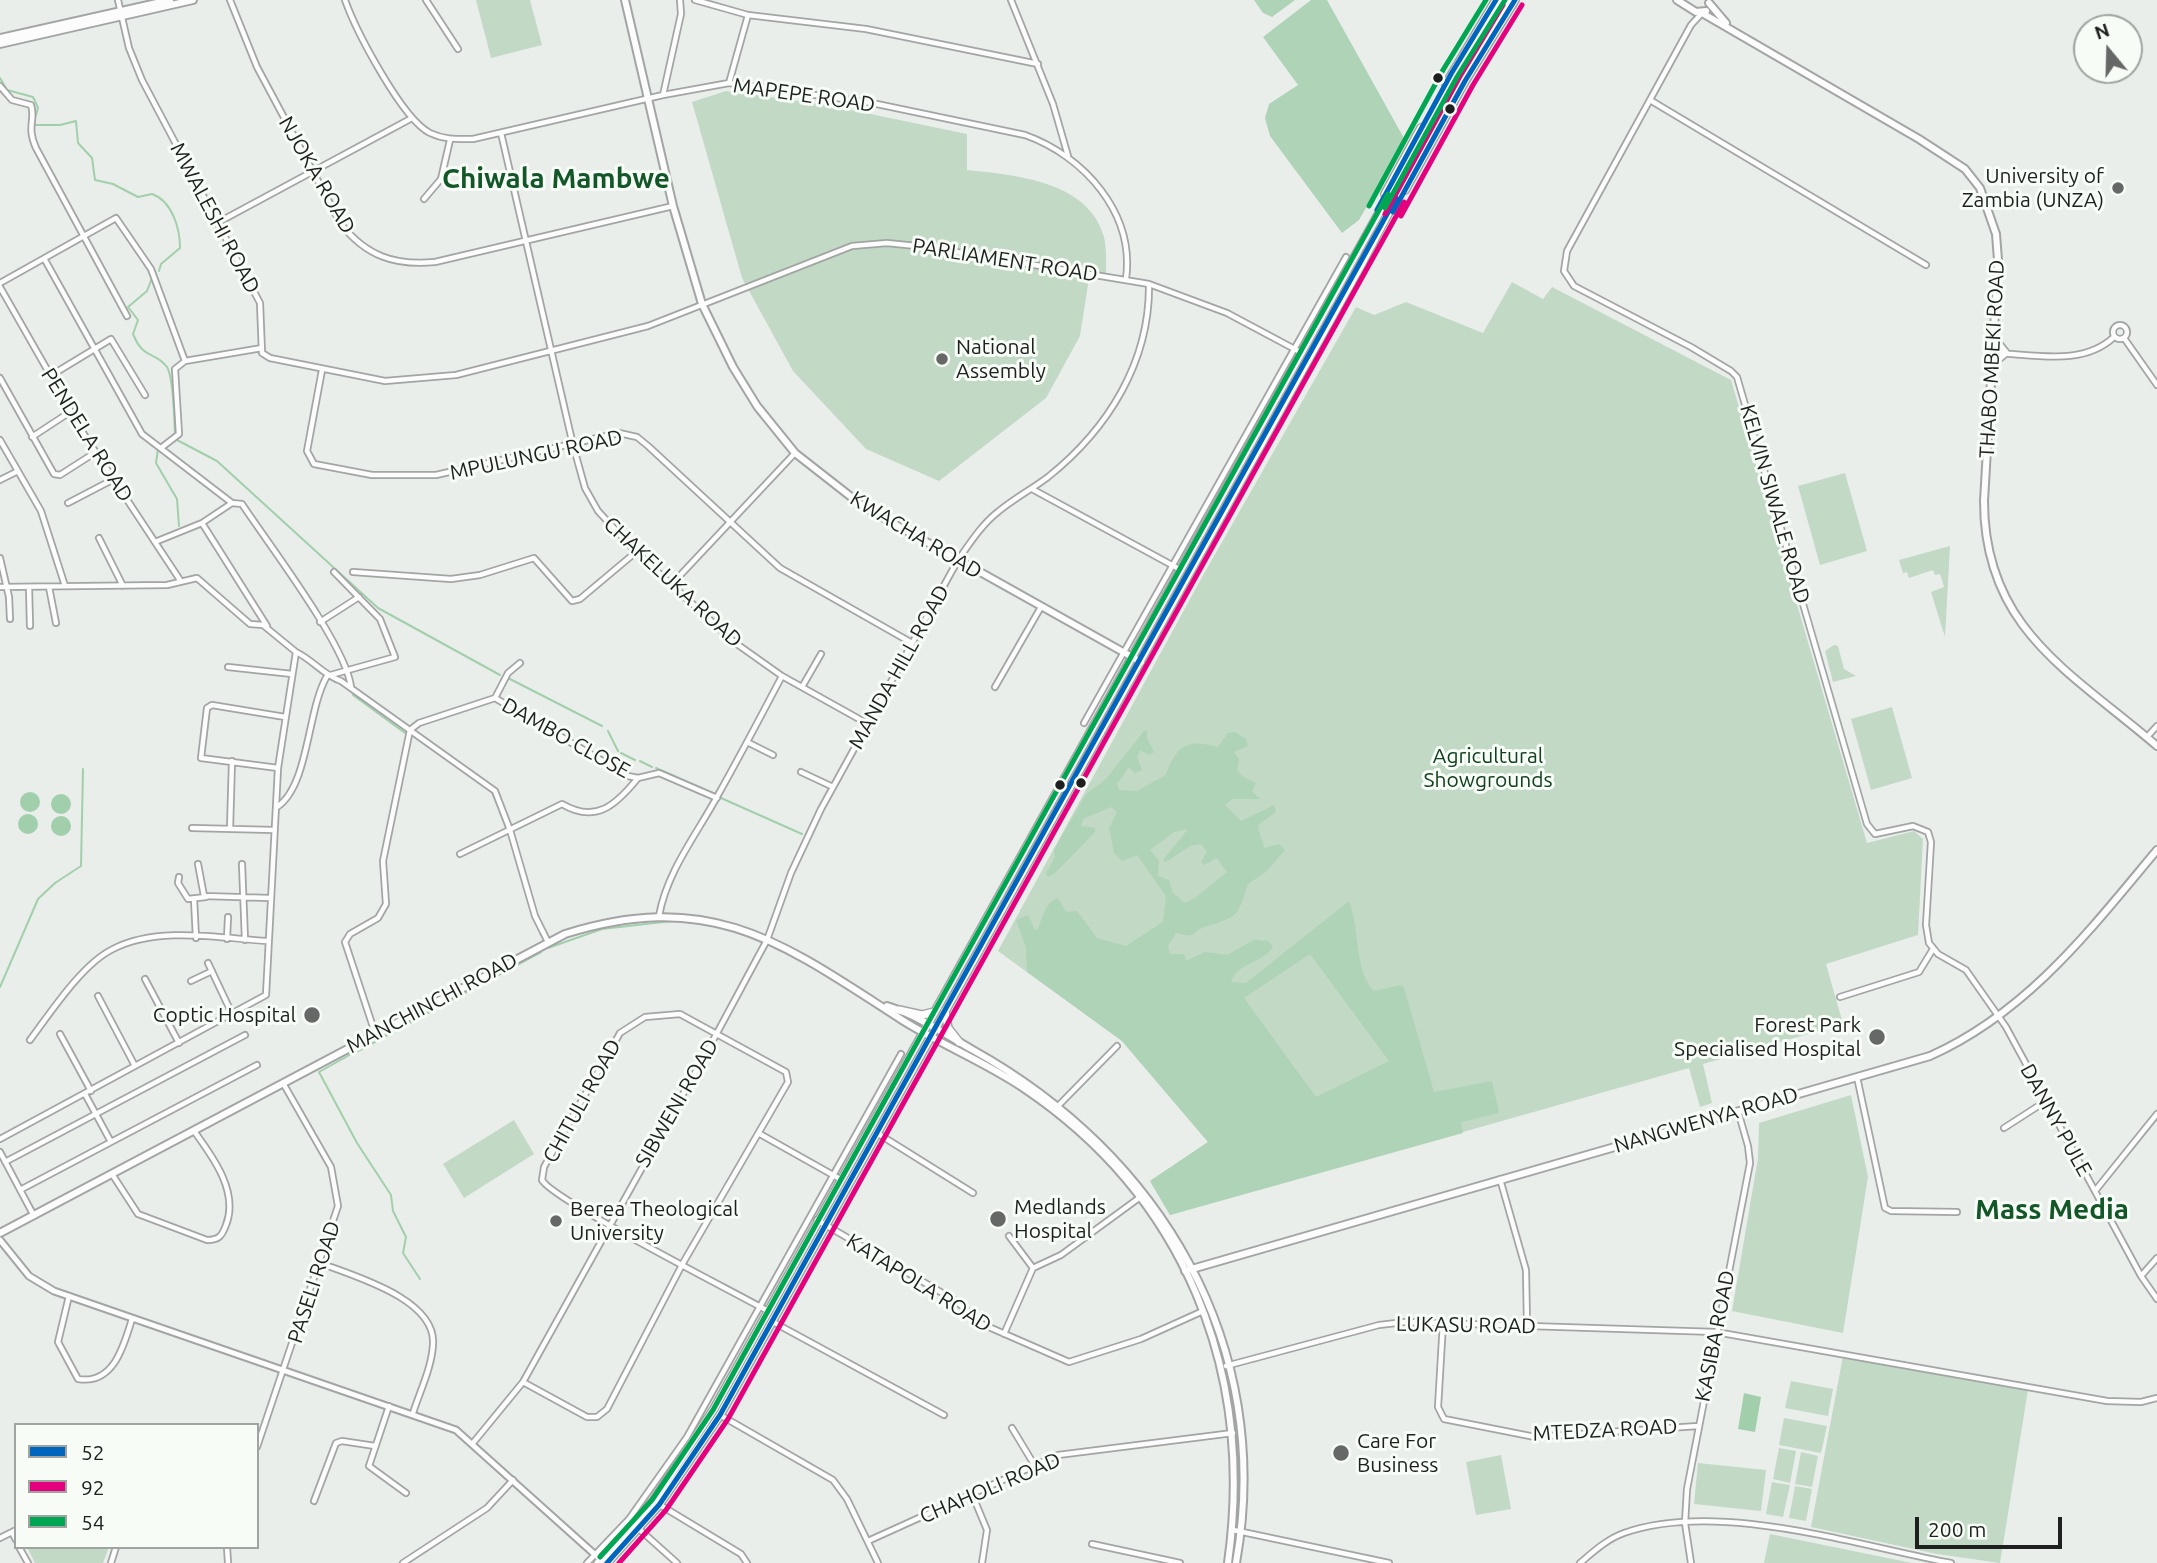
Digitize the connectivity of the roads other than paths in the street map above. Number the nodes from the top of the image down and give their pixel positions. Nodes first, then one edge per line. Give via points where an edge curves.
1 (118, 0) edge
2 (170, 0) edge
3 (193, 0) edge
4 (230, 0) edge
5 (345, 0) edge
6 (426, 0) edge
7 (625, 0) edge
8 (680, 0) edge
9 (695, 0) edge
10 (1012, 0) edge
11 (1496, 0) edge
12 (1502, 0) edge
13 (1509, 0) edge
14 (1515, 0) edge
15 (1677, 0) edge
16 (1693, 0) edge
17 (1709, 2) edge
18 (1693, 9) junction
19 (1702, 13) junction
20 (121, 14) junction
21 (748, 15) junction
22 (1691, 25) junction
23 (1743, 37) junction
24 (0, 38) edge
25 (0, 44) edge
26 (458, 49) dead end
27 (1038, 64) junction
28 (729, 83) junction
29 (0, 86) edge
30 (663, 94) junction
31 (648, 99) junction
32 (1650, 100) junction
33 (412, 118) junction
34 (501, 133) junction
35 (450, 140) junction
36 (1068, 156) junction
37 (314, 172) junction
38 (424, 199) dead end
39 (673, 206) junction
40 (217, 223) junction
41 (1381, 227) junction
42 (84, 238) junction
43 (525, 239) junction
44 (1365, 239) junction
45 (1346, 257) dead end
46 (45, 260) junction
47 (1926, 265) dead end
48 (1126, 279) junction
49 (1149, 284) junction
50 (0, 285) edge
51 (702, 304) junction
52 (127, 316) dead end
53 (1993, 334) junction
54 (2114, 337) junction
55 (2124, 338) junction
56 (261, 348) junction
57 (1293, 348) junction
58 (93, 350) junction
59 (550, 350) junction
60 (1992, 353) junction
61 (2007, 353) junction
62 (1303, 354) junction
63 (185, 361) junction
64 (1991, 367) junction
65 (322, 370) junction
66 (50, 376) junction
67 (0, 378) edge
68 (2157, 385) edge
69 (145, 395) dead end
70 (70, 412) junction
71 (33, 437) junction
72 (0, 440) edge
73 (573, 445) junction
74 (161, 448) junction
75 (96, 452) junction
76 (795, 453) junction
77 (18, 471) junction
78 (114, 479) junction
79 (0, 480) edge
80 (1032, 489) junction
81 (68, 503) dead end
82 (232, 503) junction
83 (202, 523) junction
84 (729, 523) junction
85 (99, 538) dead end
86 (155, 542) junction
87 (636, 552) junction
88 (0, 558) edge
89 (958, 560) junction
90 (1172, 566) junction
91 (1181, 570) junction
92 (334, 572) dead end
93 (354, 572) dead end
94 (180, 580) junction
95 (672, 584) junction
96 (65, 586) junction
97 (123, 586) junction
98 (3, 587) edge
99 (29, 587) junction
100 (49, 587) junction
101 (359, 597) junction
102 (1041, 607) junction
103 (10, 620) dead end
104 (320, 622) junction
105 (55, 623) dead end
106 (30, 626) dead end
107 (269, 630) junction
108 (912, 643) junction
109 (296, 652) junction
110 (1124, 652) junction
111 (821, 654) dead end
112 (1133, 657) junction
113 (1141, 662) junction
114 (520, 663) dead end
115 (228, 667) dead end
116 (349, 672) junction
117 (292, 674) junction
118 (327, 676) junction
119 (782, 676) junction
120 (802, 687) junction
121 (995, 687) dead end
122 (352, 688) junction
123 (495, 698) junction
124 (285, 717) junction
125 (1084, 723) dead end
126 (868, 724) junction
127 (2157, 726) edge
128 (410, 730) junction
129 (2147, 737) junction
130 (747, 742) junction
131 (2157, 746) edge
132 (773, 755) dead end
133 (232, 761) junction
134 (278, 768) junction
135 (801, 772) dead end
136 (638, 778) junction
137 (833, 787) junction
138 (717, 798) junction
139 (276, 807) junction
140 (192, 828) dead end
141 (230, 829) junction
142 (274, 830) junction
143 (510, 830) junction
144 (2157, 850) edge
145 (460, 854) dead end
146 (198, 864) dead end
147 (242, 864) dead end
148 (179, 877) dead end
149 (244, 896) junction
150 (206, 897) junction
151 (270, 898) junction
152 (194, 899) junction
153 (659, 916) junction
154 (228, 917) dead end
155 (196, 938) junction
156 (227, 939) junction
157 (245, 940) junction
158 (767, 940) junction
159 (267, 942) junction
160 (548, 942) junction
161 (1933, 949) junction
162 (208, 963) dead end
163 (212, 971) junction
164 (145, 979) dead end
165 (191, 981) dead end
166 (98, 996) dead end
167 (1840, 997) dead end
168 (882, 1004) junction
169 (899, 1010) junction
170 (945, 1010) junction
171 (934, 1012) junction
172 (1997, 1014) junction
173 (233, 1016) junction
174 (929, 1030) junction
175 (375, 1033) junction
176 (717, 1033) junction
177 (60, 1034) dead end
178 (245, 1035) dead end
179 (30, 1040) dead end
180 (939, 1040) junction
181 (959, 1042) junction
182 (178, 1043) junction
183 (926, 1044) junction
184 (1117, 1046) dead end
185 (901, 1054) dead end
186 (257, 1065) dead end
187 (135, 1066) junction
188 (1857, 1077) junction
189 (282, 1083) junction
190 (88, 1092) junction
191 (2046, 1101) junction
192 (1056, 1108) junction
193 (1738, 1111) junction
194 (96, 1113) junction
195 (2157, 1114) edge
196 (2004, 1128) dead end
197 (194, 1130) junction
198 (876, 1132) junction
199 (760, 1134) junction
200 (0, 1139) edge
201 (111, 1142) junction
202 (0, 1152) edge
203 (5, 1162) junction
204 (112, 1174) junction
205 (836, 1177) junction
206 (1500, 1179) junction
207 (20, 1190) junction
208 (2095, 1191) junction
209 (973, 1193) dead end
210 (1142, 1195) junction
211 (1957, 1212) dead end
212 (34, 1217) junction
213 (820, 1222) junction
214 (609, 1223) junction
215 (0, 1233) edge
216 (1009, 1236) dead end
217 (0, 1240) edge
218 (2157, 1258) edge
219 (320, 1263) junction
220 (683, 1263) junction
221 (1204, 1265) junction
222 (1033, 1268) junction
223 (1189, 1270) junction
224 (2141, 1276) junction
225 (1198, 1280) junction
226 (69, 1296) junction
227 (2157, 1299) edge
228 (764, 1309) junction
229 (1208, 1309) junction
230 (132, 1319) junction
231 (772, 1321) junction
232 (1443, 1323) junction
233 (1527, 1325) junction
234 (1716, 1332) junction
235 (1004, 1334) junction
236 (1225, 1366) junction
237 (284, 1371) junction
238 (523, 1382) junction
239 (2157, 1398) edge
240 (390, 1405) junction
241 (413, 1413) junction
242 (720, 1415) junction
243 (944, 1415) dead end
244 (1698, 1426) junction
245 (1012, 1428) dead end
246 (1237, 1433) junction
247 (259, 1441) edge
248 (473, 1443) junction
249 (374, 1446) junction
250 (1035, 1466) junction
251 (514, 1480) junction
252 (406, 1493) dead end
253 (972, 1493) junction
254 (314, 1501) dead end
255 (659, 1505) junction
256 (1685, 1523) junction
257 (639, 1530) junction
258 (1233, 1530) junction
259 (14, 1531) edge
260 (1241, 1532) junction
261 (0, 1538) edge
262 (868, 1541) junction
263 (1092, 1544) dead end
264 (600, 1560) edge
265 (403, 1563) edge
266 (587, 1563) edge
267 (677, 1563) edge
268 (747, 1563) edge
269 (878, 1563) edge
270 (982, 1563) edge
271 (1180, 1563) edge
272 (1228, 1563) edge
273 (1236, 1563) edge
274 (1390, 1563) edge
275 (1580, 1563) edge
276 (1691, 1563) edge
277 (1951, 1563) edge

1 - 20 street, MWALESHI ROAD
2 - 20 main road
3 - 20 main road
4 - 37 street, NJOKA ROAD via 257,67
5 - 33 street via 369,50
6 - 26 street
7 - 31 main road, KWACHA ROAD
8 - 30 street
9 - 21 street
10 - 27 street
11 - 44 main road via 1393,177
12 - 44 main road
13 - 41 main road via 1458,83
14 - 41 main road
15 - 18 main road, THABO MBEKI ROAD
16 - 18 main road
17 - 19 main road, THABO MBEKI ROAD
17 - 23 main road, THABO MBEKI ROAD
18 - 19 main road, THABO MBEKI ROAD
18 - 22 street, KELVIN SIWALE ROAD
19 - 22 street, KELVIN SIWALE ROAD
19 - 23 main road, THABO MBEKI ROAD
20 - 24 main road
20 - 25 main road
20 - 40 street, MWALESHI ROAD via 142,80
21 - 27 street via 866,29
21 - 28 street
22 - 32 street, KELVIN SIWALE ROAD
23 - 53 main road, THABO MBEKI ROAD via 1919,139 1969,174 1980,188 1996,234
27 - 36 street
28 - 30 street, MAPEPE ROAD
28 - 36 street, MAPEPE ROAD via 872,103 1025,135
29 - 42 street via 12,100 31,105 34,113 29,132
30 - 31 street, MAPEPE ROAD
31 - 34 street, MAPEPE ROAD
31 - 39 main road, KWACHA ROAD
32 - 47 street
32 - 161 street, KELVIN SIWALE ROAD via 1567,251 1564,271 1574,286 1691,347 1737,377 1867,824 1875,834 1913,826 1930,836 1926,925
33 - 35 street via 428,132
33 - 37 street
34 - 35 street, MAPEPE ROAD
34 - 43 street, CHAKELUKA ROAD
35 - 38 street via 441,179
36 - 48 street, MAPEPE ROAD via 1111,203 1125,242
37 - 40 street
37 - 43 street, NJOKA ROAD via 355,242 390,261 411,265 435,262
39 - 43 street, NJOKA ROAD
39 - 51 main road, KWACHA ROAD
40 - 56 street, MWALESHI ROAD via 260,303
41 - 113 main road
42 - 46 street
42 - 52 street
42 - 63 street via 116,218 121,221 162,293
43 - 59 street, CHAKELUKA ROAD
44 - 62 main road
45 - 57 street
46 - 50 street
46 - 58 street
48 - 49 street, PARLIAMENT ROAD
48 - 51 street, PARLIAMENT ROAD via 926,247 869,243
49 - 57 street, PARLIAMENT ROAD via 1227,313
49 - 80 street, MANDA HILL ROAD via 1142,349 1128,382 1083,443
50 - 66 street, PENDELA ROAD
51 - 59 street via 648,327
51 - 76 main road, KWACHA ROAD via 757,406
53 - 60 main road, THABO MBEKI ROAD
53 - 61 street
54 - 55 street
54 - 55 street via 2113,330 2119,325 2127,332
54 - 61 street via 2082,356
55 - 68 street
56 - 63 street
56 - 65 street via 270,359
57 - 62 street, PARLIAMENT ROAD
57 - 90 street
58 - 66 street
58 - 69 street via 111,339
58 - 74 street via 142,434
59 - 65 street via 415,380 385,381
59 - 73 street, CHAKELUKA ROAD
60 - 61 street
60 - 64 main road, THABO MBEKI ROAD
61 - 64 street
62 - 91 main road
63 - 74 street via 173,373 180,434
64 - 129 main road, THABO MBEKI ROAD via 1984,523 1999,587 2031,639
65 - 73 street, MPULUNGU ROAD via 307,451 314,464 372,475 436,475
66 - 70 street, PENDELA ROAD
67 - 71 street
70 - 71 street
70 - 75 street, PENDELA ROAD
71 - 75 street via 57,476
72 - 77 street
73 - 84 street, MPULUNGU ROAD via 619,433 637,437
73 - 87 street, CHAKELUKA ROAD via 597,511
74 - 82 street
75 - 78 street, PENDELA ROAD
76 - 84 street
76 - 89 main road, KWACHA ROAD via 864,507
77 - 79 street
77 - 96 street via 41,511
78 - 81 street
78 - 86 street, PENDELA ROAD
80 - 89 street, MANDA HILL ROAD via 998,511
80 - 90 street
82 - 83 street
82 - 104 street via 242,504
83 - 86 street
83 - 107 street
84 - 95 street
84 - 108 street, MPULUNGU ROAD via 780,568
85 - 97 street
86 - 94 street, PENDELA ROAD
87 - 93 street via 572,601 534,558 451,579
87 - 95 street, CHAKELUKA ROAD
88 - 98 street
89 - 102 main road, KWACHA ROAD
89 - 108 street, MANDA HILL ROAD
90 - 91 street
90 - 110 street
91 - 112 main road
92 - 101 street
94 - 97 street via 167,585
94 - 107 street via 197,578 250,624
95 - 119 street, CHAKELUKA ROAD via 734,642
96 - 97 street
96 - 100 street
98 - 99 street
98 - 103 street
99 - 100 street
99 - 106 street
100 - 105 street
101 - 104 street
101 - 116 street via 380,619 395,657
102 - 110 main road, KWACHA ROAD
102 - 121 street
104 - 116 street
107 - 109 street
108 - 126 street, MANDA HILL ROAD
109 - 117 street
109 - 118 street via 310,658
110 - 112 main road, KWACHA ROAD
110 - 125 street
111 - 120 street
112 - 113 main road, KWACHA ROAD
112 - 171 main road
113 - 170 main road
114 - 123 street via 508,673
115 - 117 street
116 - 118 street
116 - 122 street
117 - 124 street
118 - 122 street
118 - 139 street via 317,696 290,794
119 - 120 street, CHAKELUKA ROAD
119 - 130 street
120 - 126 street, CHAKELUKA ROAD
122 - 128 street
123 - 128 street, DAMBO CLOSE
123 - 136 street, DAMBO CLOSE
124 - 133 street via 208,705 201,758
124 - 134 street
126 - 137 street, MANDA HILL ROAD
127 - 129 street
128 - 143 street via 495,791
128 - 175 street via 383,861 386,904 377,918 345,942
129 - 131 main road, THABO MBEKI ROAD
130 - 132 street
130 - 138 street
133 - 134 street
133 - 141 street
134 - 139 street
135 - 137 street
136 - 138 street, DAMBO CLOSE via 659,773
136 - 143 street via 621,799 605,808 590,814 562,804
137 - 158 street, MANDA HILL ROAD via 791,873
138 - 153 street via 684,852
139 - 142 street
140 - 141 street
141 - 142 street
142 - 151 street
143 - 145 street
143 - 160 street via 535,916
144 - 172 main road, NANGWENYA ROAD via 2062,962
146 - 150 street
147 - 149 street
148 - 152 street via 188,898
149 - 150 street
149 - 151 street
149 - 157 street
150 - 152 street
151 - 159 street
152 - 155 street
153 - 158 main road, MANCHINCHI ROAD via 721,923
153 - 160 main road, MANCHINCHI ROAD via 600,924
154 - 156 street
155 - 156 street
155 - 179 street via 150,937 113,949 92,965
156 - 157 street
157 - 159 street
158 - 168 main road, MANCHINCHI ROAD
158 - 176 street, SIBWENI ROAD
159 - 173 street via 265,995
160 - 175 main road, MANCHINCHI ROAD
161 - 167 street via 1919,972
161 - 172 street via 1962,966
162 - 163 street
163 - 165 street
163 - 173 street
164 - 182 street
166 - 187 street
168 - 169 main road, MANCHINCHI ROAD
168 - 174 main road, MANCHINCHI ROAD
169 - 171 main road via 922,1015
169 - 174 main road, MANCHINCHI ROAD
170 - 174 main road
170 - 181 main road via 948,1028
171 - 174 main road
172 - 188 main road, NANGWENYA ROAD via 1937,1053
172 - 191 street, DANNY PULE
173 - 182 street
174 - 180 main road
174 - 181 main road
174 - 183 main road
174 - 205 main road
175 - 189 main road, MANCHINCHI ROAD
176 - 199 street, CHITULI ROAD via 786,1072 788,1082
176 - 214 street, SIBWENI ROAD
176 - 214 street, CHITULI ROAD via 680,1014 645,1017 620,1033 542,1175 544,1184
177 - 190 street
178 - 194 street
180 - 183 main road
180 - 192 main road
181 - 192 main road via 1025,1081
182 - 187 street
183 - 198 main road
184 - 192 street
185 - 205 street
186 - 201 street
187 - 190 street
188 - 193 main road, NANGWENYA ROAD
188 - 211 street via 1885,1208
189 - 197 main road, MANCHINCHI ROAD
189 - 219 street, PASELI ROAD via 331,1167 335,1182 338,1206
190 - 194 street
190 - 200 street
191 - 196 street
191 - 208 street, DANNY PULE
192 - 210 main road via 1097,1139
193 - 206 main road, NANGWENYA ROAD
193 - 234 street, KASIBA ROAD via 1750,1163
194 - 201 street
194 - 203 street
195 - 208 street
197 - 204 main road, MANCHINCHI ROAD
197 - 204 street via 231,1195 230,1216 222,1236 215,1240 138,1214
198 - 209 street
198 - 213 main road
199 - 205 street
199 - 220 street
201 - 207 street
202 - 203 street
203 - 207 street
204 - 212 main road, MANCHINCHI ROAD
205 - 213 main road
205 - 228 street
206 - 221 main road, NANGWENYA ROAD
206 - 233 street via 1526,1270
207 - 212 street
208 - 224 street, DANNY PULE
210 - 222 street via 1061,1255
210 - 223 main road
212 - 215 main road, MANCHINCHI ROAD
213 - 228 main road
213 - 231 main road
213 - 235 street, KATAPOLA ROAD
214 - 220 street
214 - 238 street, SIBWENI ROAD
216 - 222 street
217 - 226 street via 36,1282
218 - 224 street
219 - 237 street, PASELI ROAD
219 - 241 street via 378,1285 426,1319 433,1338 432,1353
220 - 228 street
220 - 238 street via 607,1409 597,1417 587,1417
221 - 223 main road, NANGWENYA ROAD
221 - 225 main road
222 - 235 street
223 - 225 main road
223 - 229 main road
224 - 227 street, DANNY PULE
225 - 229 main road
226 - 230 street
226 - 230 street via 58,1342 81,1380 114,1366
228 - 264 main road via 693,1443 654,1500
229 - 235 street, KATAPOLA ROAD via 1078,1362 1061,1360
229 - 236 main road
230 - 237 street
231 - 242 main road
231 - 243 street
232 - 233 street, LUKASU ROAD
232 - 236 street, LUKASU ROAD via 1379,1325
232 - 244 street, MTEDZA ROAD via 1438,1410 1444,1419 1535,1437
233 - 234 street, LUKASU ROAD
234 - 239 street, LUKASU ROAD via 2107,1401
234 - 244 street, KASIBA ROAD
236 - 246 main road
237 - 240 street
237 - 247 street, PASELI ROAD
238 - 248 street, SIBWENI ROAD
240 - 241 street
240 - 249 street
241 - 248 street via 456,1430
242 - 255 main road
242 - 262 street via 833,1480
244 - 256 street, KASIBA ROAD
245 - 250 street
246 - 250 street, CHAHOLI ROAD via 1058,1455
246 - 258 main road
246 - 260 main road
248 - 251 street
249 - 252 street via 370,1470
249 - 254 street via 336,1443
250 - 253 street, CHAHOLI ROAD
251 - 264 street
251 - 265 street via 487,1508
253 - 262 street, CHAHOLI ROAD
253 - 270 street via 987,1530
255 - 257 main road
255 - 268 street via 741,1554
256 - 275 street via 1622,1533
256 - 276 street, KASIBA ROAD
256 - 277 street via 1758,1525
257 - 264 main road
257 - 267 street
258 - 260 street
258 - 272 main road
259 - 261 street
260 - 273 main road
260 - 274 street
262 - 269 street
263 - 271 street
264 - 266 street

